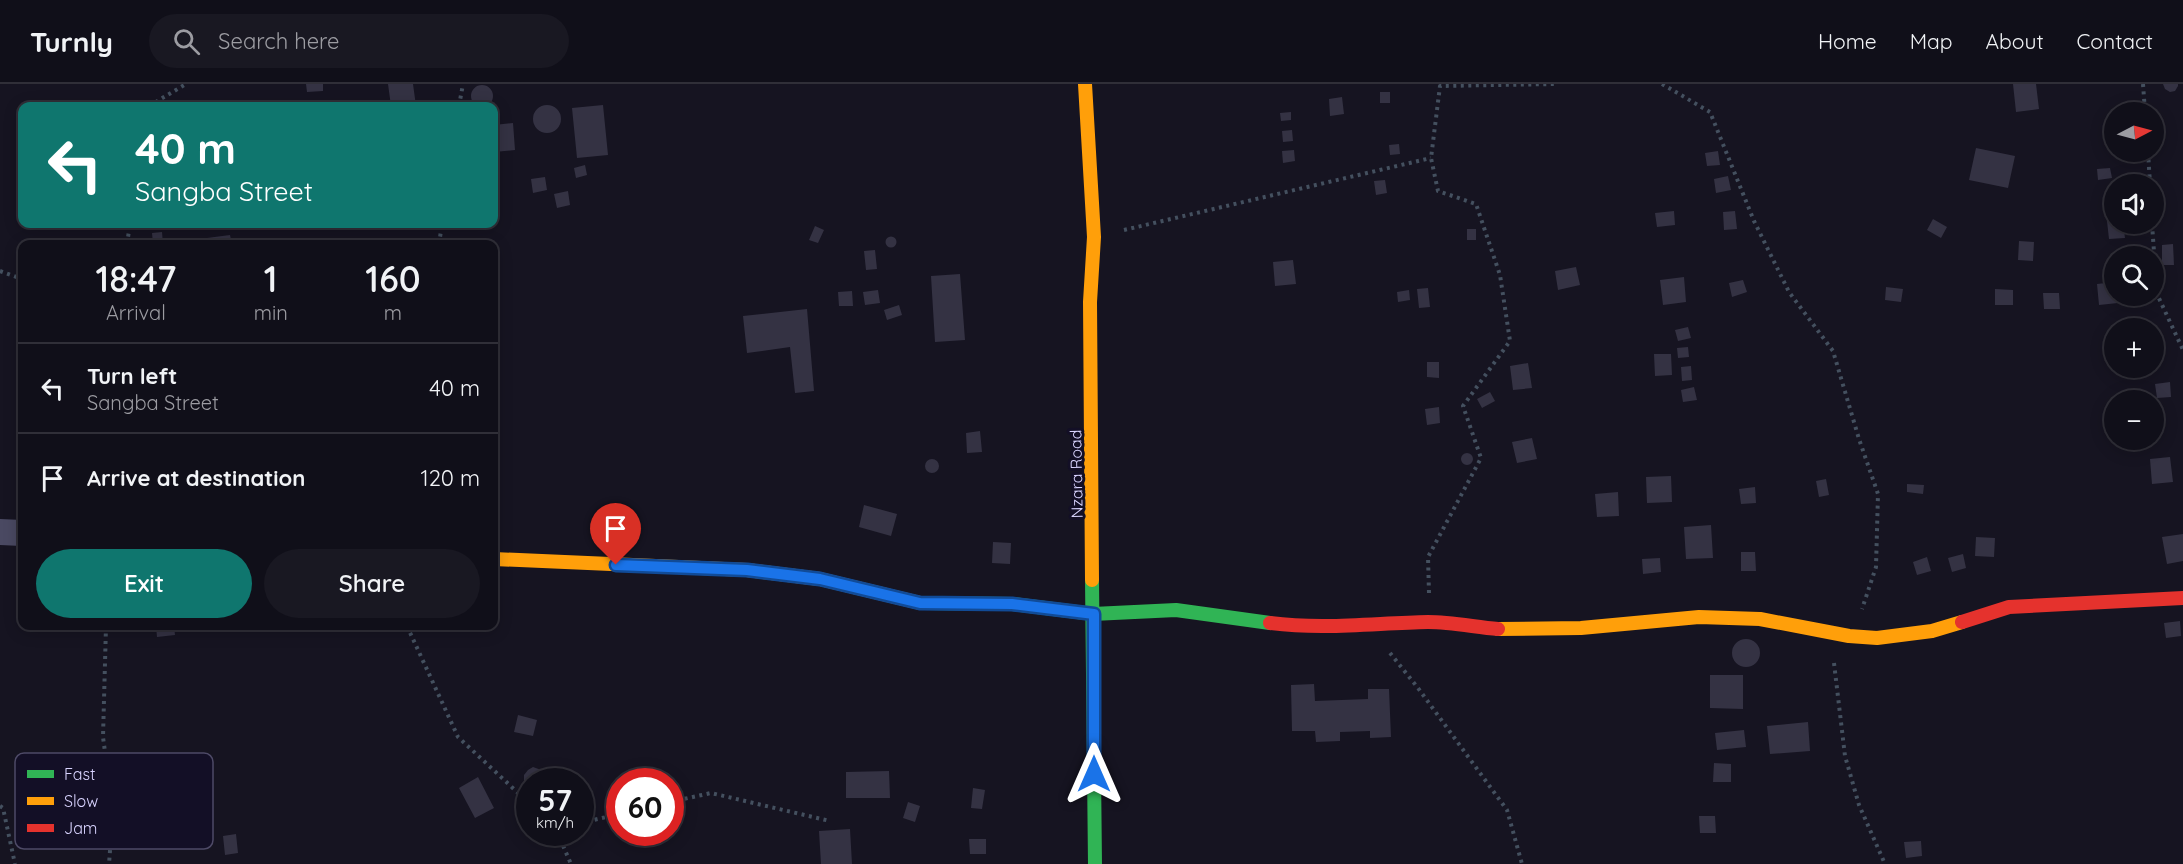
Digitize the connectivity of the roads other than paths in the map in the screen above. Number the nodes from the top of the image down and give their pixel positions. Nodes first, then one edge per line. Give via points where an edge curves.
1 (1085, 84) edge
2 (0, 532) edge
3 (18, 533) edge
4 (498, 559) edge
5 (2183, 598) edge
6 (1094, 614) junction
7 (1095, 864) edge

1 - 6 street, Nzara Road via 1094,237 1090,302
2 - 3 street
4 - 6 street via 747,570 820,579 920,603 1012,604
5 - 6 street via 2009,607 1932,632 1877,638 1760,619 1699,617 1581,628 1504,630 1430,622 1302,627 1176,610
6 - 7 street, Nzara Road

